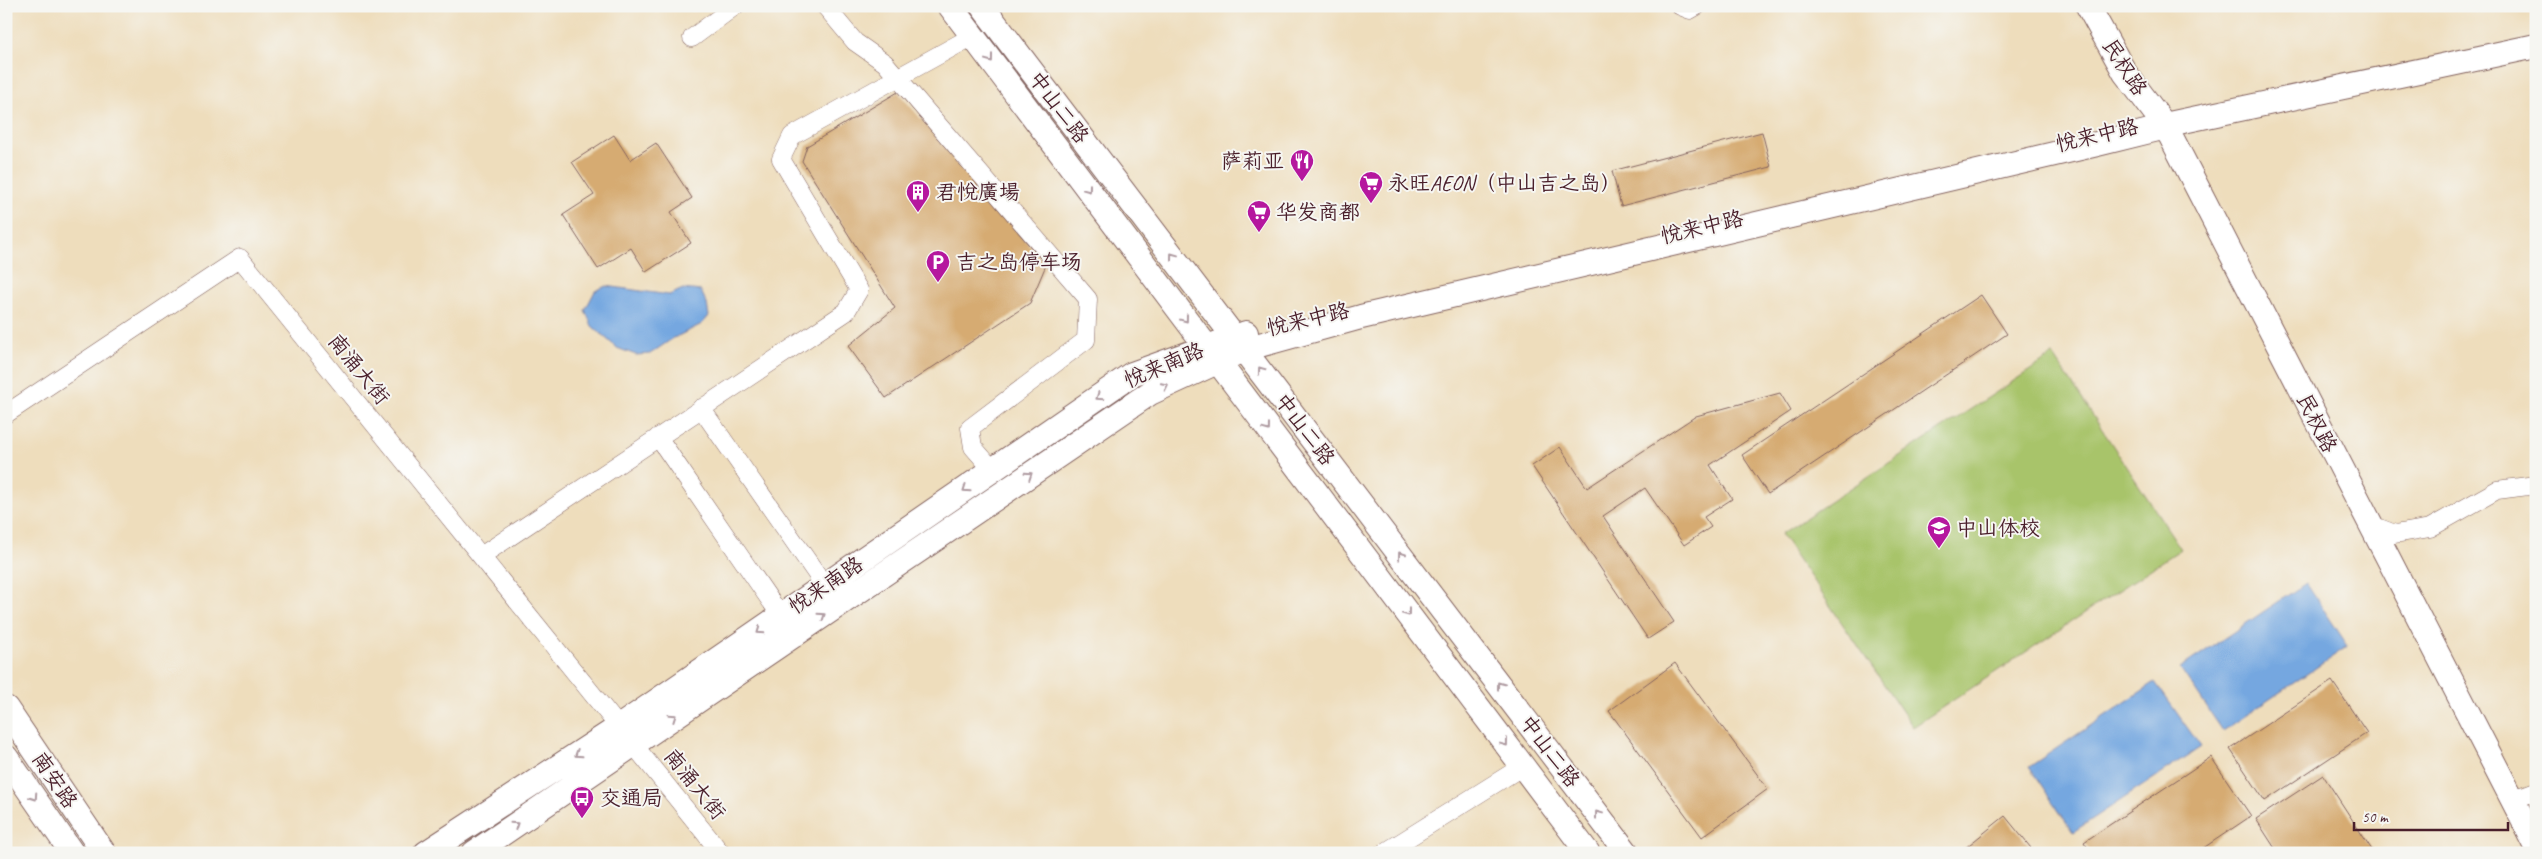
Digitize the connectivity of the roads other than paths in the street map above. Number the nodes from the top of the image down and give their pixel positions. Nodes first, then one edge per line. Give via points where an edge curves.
1 (736, 6) edge
2 (825, 6) edge
3 (950, 6) edge
4 (982, 6) edge
5 (1680, 6) edge
6 (1697, 6) edge
7 (2088, 6) edge
8 (973, 36) junction
9 (692, 38) dead end
10 (2536, 46) edge
11 (898, 78) junction
12 (2165, 123) junction
13 (1240, 343) junction
14 (1211, 354) junction
15 (702, 408) junction
16 (6, 414) edge
17 (658, 437) junction
18 (993, 470) junction
19 (2536, 485) edge
20 (2368, 524) junction
21 (481, 556) junction
22 (825, 586) junction
23 (781, 616) junction
24 (6, 708) edge
25 (626, 736) junction
26 (6, 756) edge
27 (1523, 766) junction
28 (2536, 791) edge
29 (2512, 800) junction
30 (2536, 845) edge
31 (72, 853) edge
32 (104, 853) edge
33 (426, 853) edge
34 (474, 853) edge
35 (722, 853) edge
36 (1384, 853) edge
37 (1588, 853) edge
38 (1627, 853) edge

1 - 9 street
2 - 11 street via 855,42 885,63
3 - 8 street, 中山二路
13 -> 4 street, 中山二路
5 - 6 street via 1690,10
7 - 12 street, 民权路 via 2125,72
8 - 11 street
8 -> 14 street, 中山二路
10 - 12 street, 悦来中路
11 - 15 street via 792,136 781,159 859,290 846,312
11 - 18 street via 1088,299 1086,340 970,428 973,446
12 - 13 street, 悦来中路 via 1361,317
12 - 20 street, 民权路
13 - 14 street, 悦来南路
38 -> 13 street, 中山二路
14 -> 18 street, 悦来南路 via 1132,374
25 -> 14 street, 悦来南路
14 -> 27 street, 中山二路
15 - 17 street
15 - 22 street
16 - 21 street, 南涌大街 via 240,258
17 - 21 street
17 - 23 street
18 -> 22 street, 悦来南路
19 - 20 street via 2497,490 2430,528 2395,534
20 - 29 street, 民权路
21 - 25 street, 南涌大街
22 - 23 street, 悦来南路
23 -> 25 street, 悦来南路
24 - 32 street, 南安路
25 -> 33 street, 悦来南路
34 -> 25 street, 悦来南路
25 - 35 street, 南涌大街
26 -> 31 street, 南安路
27 - 36 street
27 - 37 street, 中山二路
28 - 29 street
29 - 30 street, 民权路

